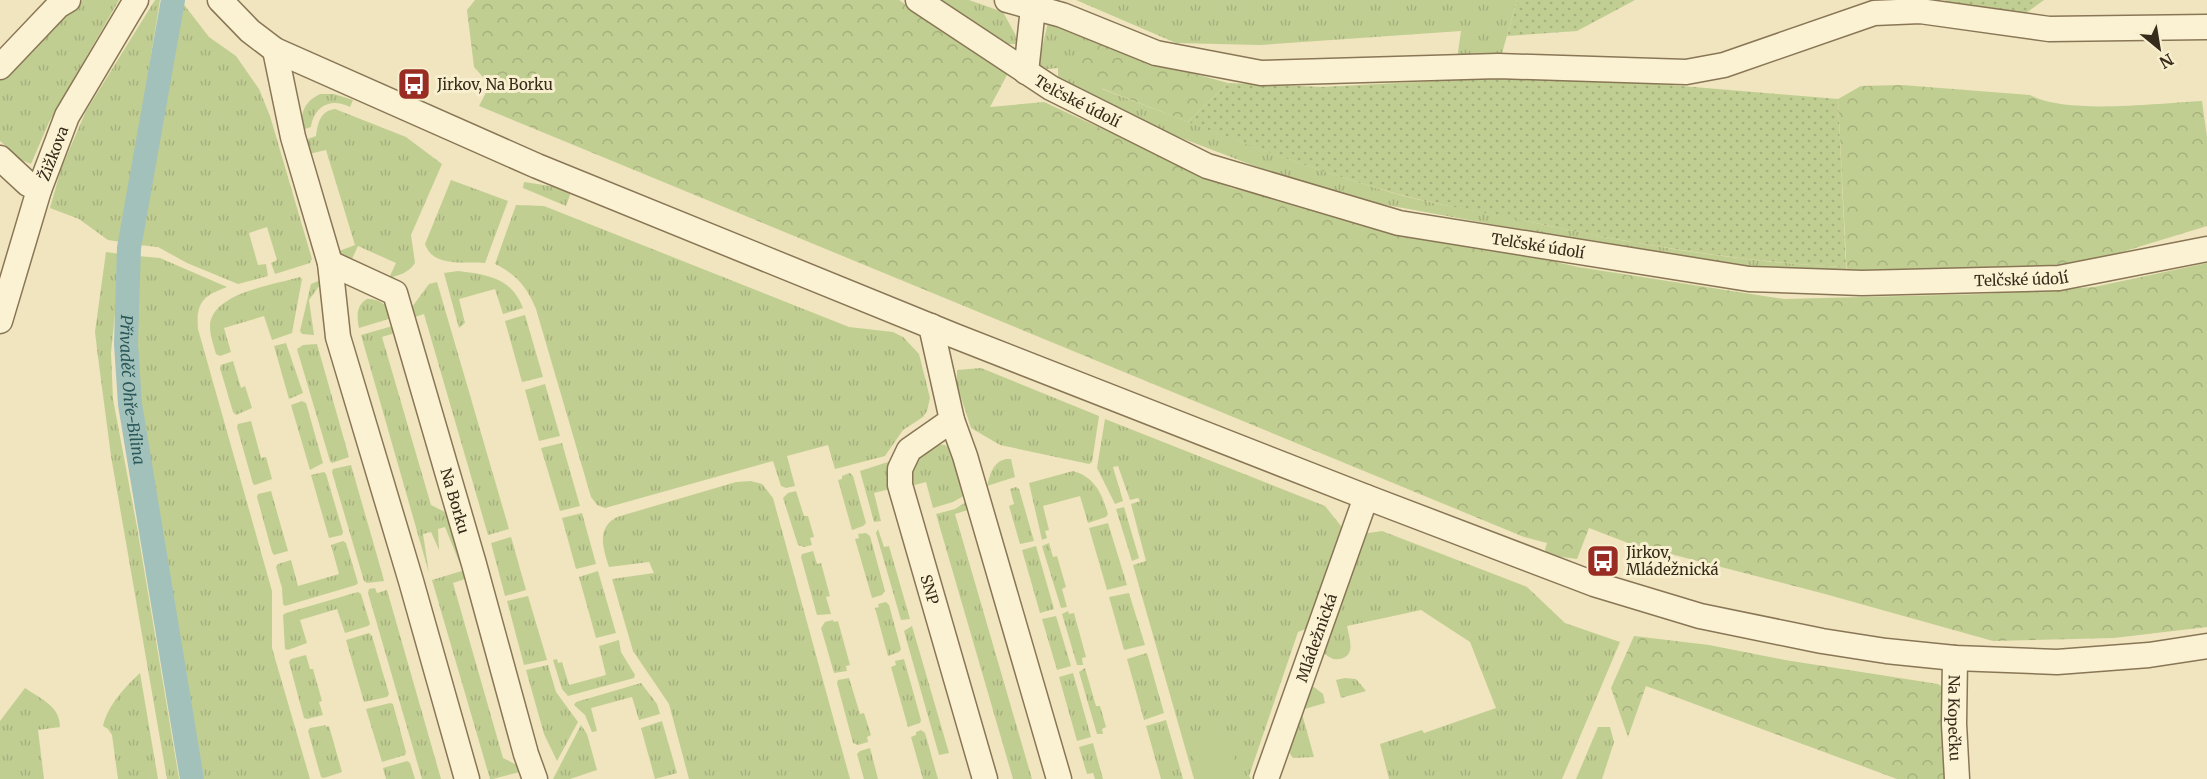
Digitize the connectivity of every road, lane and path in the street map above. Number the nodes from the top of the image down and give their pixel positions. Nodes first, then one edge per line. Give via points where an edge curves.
1 (68, 0) edge
2 (136, 0) edge
3 (918, 0) edge
4 (1007, 0) edge
5 (222, 2) edge
6 (1033, 8) junction
7 (2207, 27) edge
8 (275, 50) junction
9 (0, 67) edge
10 (1026, 72) junction
11 (0, 158) edge
12 (39, 190) junction
13 (2207, 249) edge
14 (330, 263) junction
15 (0, 321) edge
16 (931, 326) junction
17 (952, 420) junction
18 (1366, 497) junction
19 (2207, 646) edge
20 (1955, 658) junction
21 (467, 779) edge
22 (536, 779) edge
23 (985, 779) edge
24 (1059, 779) edge
25 (1266, 779) edge
26 (1957, 779) edge

1 - 9 street
2 - 12 street, Žižkova via 67,116
3 - 10 street, Telčské údolí
4 - 6 street
5 - 8 street
6 - 7 street via 1062,15 1156,53 1261,73 1498,66 1686,72 1724,65 1874,13 1920,11 2049,29
6 - 10 street
8 - 14 street via 293,137
8 - 16 street via 537,166
10 - 13 street, Telčské údolí via 1207,166 1399,223 1749,279 1862,283 2059,278
11 - 12 street
12 - 15 street, Žižkova
14 - 21 street via 338,337
14 - 22 street, Na Borku via 395,293
16 - 17 street
16 - 18 street
17 - 23 street, SNP via 909,450 900,469 900,485
17 - 24 street
18 - 20 street via 1594,584 1700,616 1822,641
18 - 25 street, Mládežnická
19 - 20 street via 2057,662
20 - 26 street, Na Kopečku

